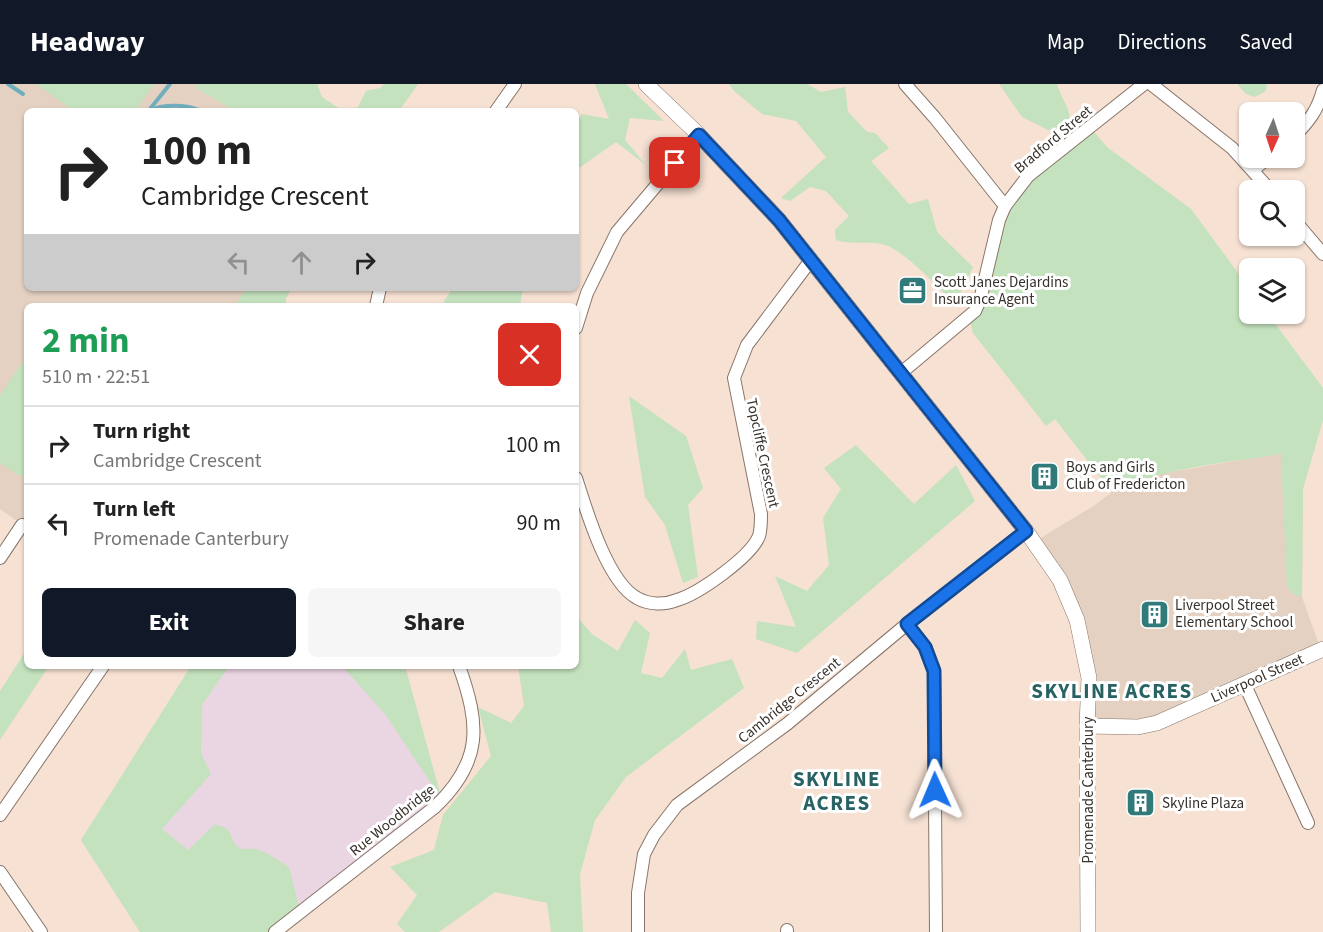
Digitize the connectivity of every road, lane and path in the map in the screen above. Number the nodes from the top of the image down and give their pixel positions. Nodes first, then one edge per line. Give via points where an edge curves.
1 (514, 84) edge
2 (646, 84) edge
3 (905, 84) edge
4 (1144, 84) edge
5 (1151, 84) edge
6 (1323, 90) edge
7 (498, 108) edge
8 (1305, 126) edge
9 (699, 135) junction
10 (1256, 168) edge
11 (1253, 170) junction
12 (1262, 180) edge
13 (1005, 206) junction
14 (1305, 233) edge
15 (1323, 254) edge
16 (811, 260) junction
17 (579, 318) edge
18 (901, 373) junction
19 (579, 487) edge
20 (22, 525) dead end
21 (1026, 531) junction
22 (0, 558) edge
23 (907, 624) junction
24 (1323, 649) edge
25 (101, 669) edge
26 (460, 669) edge
27 (1244, 683) junction
28 (1087, 726) junction
29 (0, 815) edge
30 (1308, 823) dead end
31 (0, 872) edge
32 (41, 932) edge
33 (275, 932) edge
34 (638, 932) edge
35 (936, 932) edge
36 (1088, 932) edge

1 - 7 street
2 - 9 street, Promenade Canterbury
3 - 13 street
4 - 13 street, Bradford Street via 1028,176
5 - 11 street via 1232,148
6 - 8 street
9 - 16 street, Promenade Canterbury
9 - 17 street via 617,232
10 - 11 street
11 - 12 street
13 - 18 street, Bradford Street via 975,311
14 - 15 street
16 - 18 street, Promenade Canterbury
16 - 19 street, Topcliffe Crescent via 747,345 734,378 761,514 759,536 735,565 679,600 659,604 638,599 623,586 602,550
18 - 21 street, Promenade Canterbury
20 - 22 street
21 - 23 street, Cambridge Crescent
21 - 28 street, Promenade Canterbury via 1060,580 1077,620 1089,678
23 - 34 street, Cambridge Crescent via 787,724 677,805 644,854
23 - 35 street via 925,647 934,671
24 - 27 street, Liverpool Street
25 - 29 street
26 - 33 street, Rue Woodbridge via 474,722 467,765 454,788
27 - 28 street, Liverpool Street via 1157,723 1138,727
27 - 30 street
28 - 36 street, Promenade Canterbury
31 - 32 street

